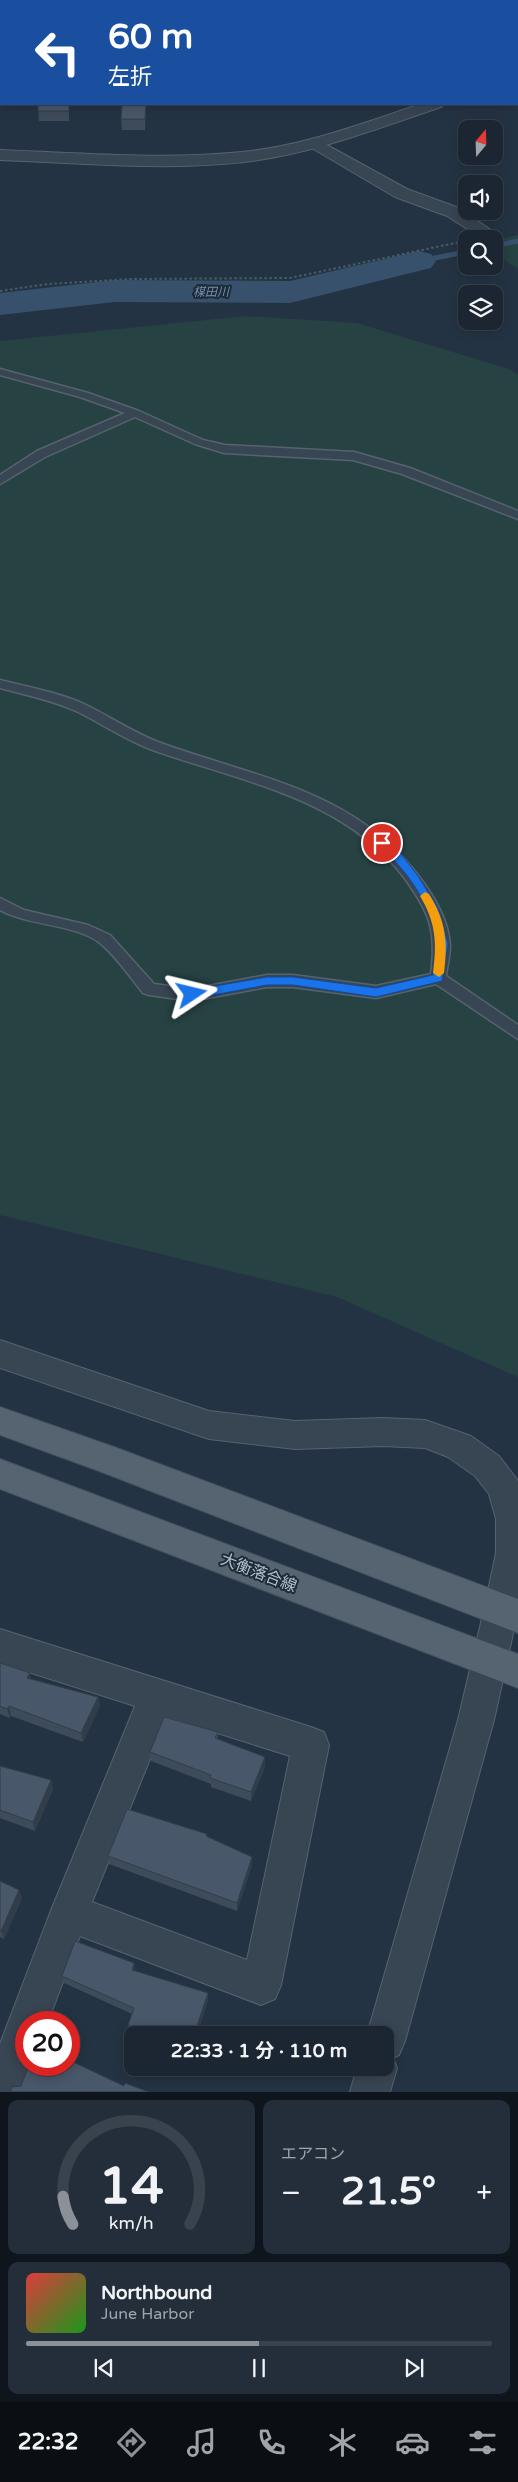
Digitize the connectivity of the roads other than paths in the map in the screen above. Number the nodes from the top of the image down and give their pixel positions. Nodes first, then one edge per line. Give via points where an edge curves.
1 (433, 105) edge
2 (316, 144) junction
3 (0, 155) edge
4 (481, 230) edge
5 (0, 372) edge
6 (134, 413) junction
7 (0, 480) edge
8 (518, 515) edge
9 (0, 684) edge
10 (0, 903) edge
11 (438, 978) junction
12 (518, 1033) edge
13 (0, 1354) edge
14 (0, 1421) edge
15 (0, 1474) edge
16 (510, 1613) edge
17 (0, 1646) edge
18 (504, 1666) edge
19 (157, 1696) junction
20 (69, 1914) junction
21 (32, 2011) edge
22 (390, 2026) edge
23 (15, 2057) edge
24 (375, 2076) edge
25 (2, 2092) edge
26 (370, 2092) edge

1 - 2 street
2 - 3 street via 211,161
2 - 4 street via 401,193 453,212
5 - 6 lane via 40,381
6 - 7 lane via 41,454
6 - 8 lane via 199,442 224,449 332,453 380,462
9 - 11 lane via 70,704 142,741 314,799 358,825 394,853 432,908 442,944
10 - 11 lane via 20,914 88,930 105,939 149,989 192,994 267,981 293,981 376,992
11 - 12 lane
13 - 16 street via 209,1425 295,1435 425,1434 459,1446 487,1466 504,1487 513,1518
14 - 16 main road
15 - 18 main road, 大衡落合線
16 - 18 street
17 - 19 street
18 - 22 street
19 - 20 street
19 - 20 street via 311,1745 261,1985
20 - 21 street
23 - 25 street
24 - 26 street

